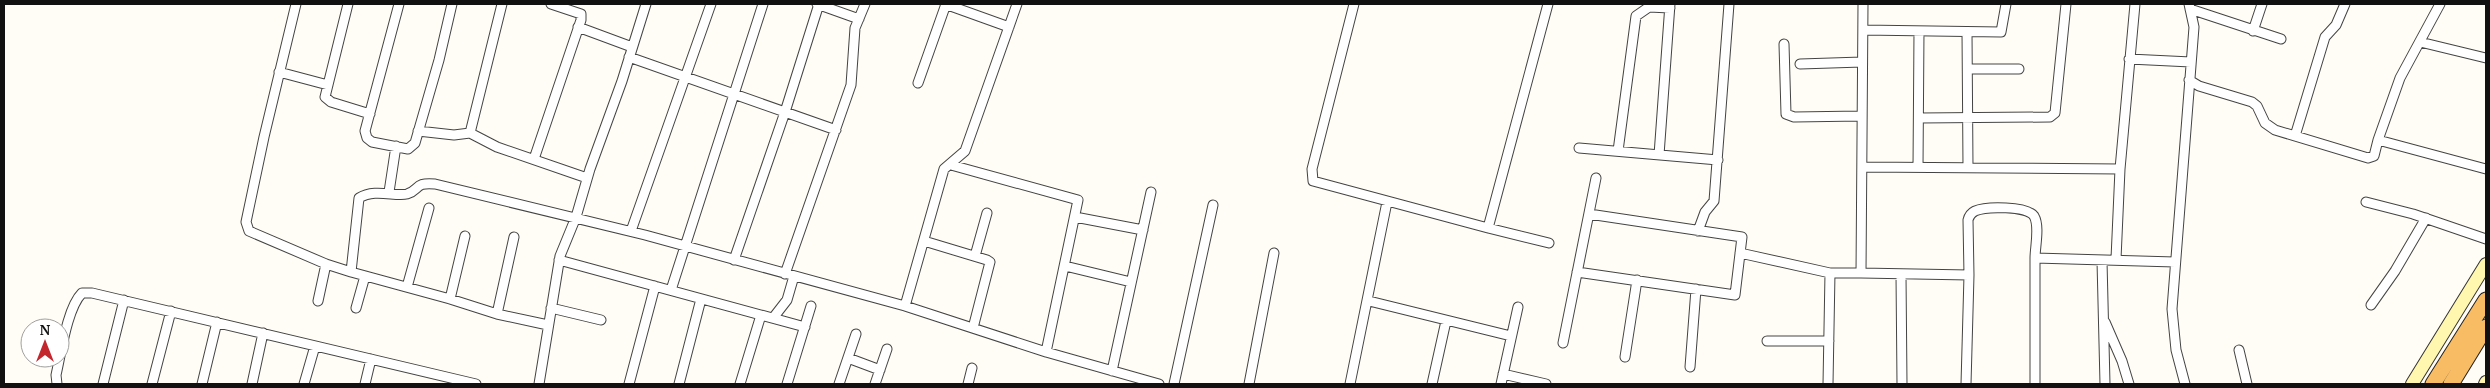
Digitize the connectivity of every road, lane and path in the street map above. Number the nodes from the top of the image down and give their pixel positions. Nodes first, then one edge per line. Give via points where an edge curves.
1 (296, 4) edge
2 (348, 4) edge
3 (399, 4) edge
4 (452, 4) edge
5 (502, 4) edge
6 (551, 4) edge
7 (646, 4) edge
8 (711, 4) edge
9 (763, 4) edge
10 (818, 4) edge
11 (864, 4) edge
12 (946, 4) edge
13 (1016, 4) edge
14 (1354, 4) edge
15 (1548, 4) edge
16 (1729, 4) edge
17 (1863, 4) edge
18 (2006, 4) edge
19 (2066, 4) edge
20 (2135, 4) edge
21 (2262, 4) edge
22 (2345, 4) edge
23 (2440, 4) edge
24 (1670, 6) edge
25 (2190, 6) edge
26 (859, 19) junction
27 (578, 27) junction
28 (1009, 27) junction
29 (1863, 30) junction
30 (1919, 31) junction
31 (2254, 31) junction
32 (1967, 32) junction
33 (2282, 39) dead end
34 (2420, 42) junction
35 (1784, 44) dead end
36 (632, 47) junction
37 (629, 56) junction
38 (2486, 58) edge
39 (2130, 59) junction
40 (1862, 62) junction
41 (2192, 62) junction
42 (1800, 64) dead end
43 (1968, 68) junction
44 (2019, 69) dead end
45 (279, 72) junction
46 (686, 77) junction
47 (2189, 80) junction
48 (918, 83) dead end
49 (328, 85) junction
50 (734, 94) junction
51 (785, 112) junction
52 (370, 114) junction
53 (1861, 116) junction
54 (1968, 117) junction
55 (1920, 118) junction
56 (836, 130) junction
57 (418, 131) junction
58 (470, 133) junction
59 (2295, 136) junction
60 (2378, 140) junction
61 (396, 146) junction
62 (1580, 148) dead end
63 (1618, 151) junction
64 (1658, 155) junction
65 (534, 159) junction
66 (1718, 160) junction
67 (951, 165) junction
68 (1862, 167) junction
69 (1918, 167) junction
70 (1968, 167) junction
71 (2120, 169) junction
72 (2486, 169) edge
73 (587, 178) junction
74 (1596, 178) dead end
75 (389, 192) junction
76 (1151, 192) dead end
77 (1387, 202) junction
78 (2366, 202) dead end
79 (1213, 206) dead end
80 (429, 208) dead end
81 (987, 213) dead end
82 (1588, 214) junction
83 (576, 217) junction
84 (1075, 217) junction
85 (2426, 218) junction
86 (1488, 228) junction
87 (1143, 230) junction
88 (631, 231) junction
89 (1698, 231) junction
90 (465, 236) dead end
91 (514, 237) dead end
92 (2486, 239) edge
93 (924, 242) junction
94 (1549, 244) dead end
95 (684, 246) junction
96 (1274, 253) dead end
97 (1740, 253) junction
98 (975, 256) junction
99 (2035, 258) junction
100 (2116, 259) junction
101 (559, 260) junction
102 (734, 260) junction
103 (2102, 261) junction
104 (2175, 262) junction
105 (326, 264) junction
106 (2486, 264) edge
107 (1065, 266) junction
108 (351, 272) junction
109 (1577, 272) junction
110 (1830, 273) junction
111 (1862, 273) junction
112 (1901, 274) junction
113 (789, 275) junction
114 (1969, 275) junction
115 (365, 276) junction
116 (1637, 280) junction
117 (1131, 282) junction
118 (655, 286) junction
119 (407, 287) junction
120 (1696, 289) junction
121 (671, 290) junction
122 (450, 298) junction
123 (701, 299) junction
124 (124, 300) junction
125 (2486, 300) edge
126 (318, 301) dead end
127 (1369, 301) junction
128 (2371, 305) dead end
129 (811, 306) dead end
130 (905, 306) junction
131 (1518, 307) dead end
132 (356, 308) dead end
133 (551, 308) junction
134 (171, 311) junction
135 (497, 314) junction
136 (761, 315) junction
137 (2103, 317) junction
138 (773, 318) junction
139 (601, 320) dead end
140 (1446, 321) junction
141 (217, 322) junction
142 (548, 325) junction
143 (805, 327) junction
144 (2486, 327) edge
145 (973, 328) junction
146 (263, 334) junction
147 (856, 334) dead end
148 (1511, 336) junction
149 (1767, 341) dead end
150 (1829, 341) junction
151 (1563, 343) dead end
152 (315, 346) junction
153 (887, 349) dead end
154 (2239, 350) dead end
155 (1046, 352) junction
156 (1625, 357) dead end
157 (848, 358) junction
158 (371, 359) junction
159 (1690, 367) dead end
160 (972, 368) dead end
161 (880, 370) junction
162 (1112, 371) junction
163 (1503, 374) junction
164 (57, 384) edge
165 (103, 384) edge
166 (152, 384) edge
167 (202, 384) edge
168 (252, 384) edge
169 (304, 384) edge
170 (365, 384) edge
171 (476, 384) edge
172 (539, 384) edge
173 (629, 384) edge
174 (679, 384) edge
175 (740, 384) edge
176 (787, 384) edge
177 (839, 384) edge
178 (875, 384) edge
179 (968, 384) edge
180 (1159, 384) edge
181 (1174, 384) edge
182 (1249, 384) edge
183 (1350, 384) edge
184 (1432, 384) edge
185 (1501, 384) edge
186 (1546, 384) edge
187 (1828, 384) edge
188 (1902, 384) edge
189 (1966, 384) edge
190 (2035, 384) edge
191 (2105, 384) edge
192 (2129, 384) edge
193 (2185, 384) edge
194 (2247, 384) edge
195 (2412, 384) edge
196 (2433, 384) edge
197 (2452, 384) edge

1 - 45 street
2 - 49 street
3 - 52 street
4 - 57 street
5 - 58 street
6 - 27 street via 580,14
7 - 36 street
8 - 46 street
9 - 50 street
10 - 26 street
10 - 51 street
11 - 26 street
12 - 28 street
12 - 48 street
13 - 28 street
14 - 77 street via 1312,169 1313,181
15 - 86 street
16 - 66 street
17 - 29 street
18 - 32 street via 2001,32
19 - 54 street via 2055,113 2045,118
20 - 39 street
21 - 31 street
22 - 59 street via 2336,25 2325,36
23 - 34 street
24 - 63 street via 1649,7 1636,16
24 - 64 street
25 - 31 street
25 - 41 street via 2194,21
26 - 56 street via 853,46 854,74
27 - 36 street
27 - 65 street
28 - 67 street via 965,151
29 - 30 street
29 - 40 street
30 - 32 street
30 - 55 street
31 - 33 street
32 - 43 street
34 - 38 street
34 - 60 street via 2388,106
35 - 53 street via 1786,114 1794,117
36 - 37 street
37 - 46 street
37 - 73 street
39 - 41 street
39 - 71 street
40 - 42 street
40 - 53 street
41 - 47 street
43 - 44 street
43 - 54 street
45 - 49 street
45 - 105 street via 246,226 255,234
46 - 50 street
46 - 88 street
47 - 59 street via 2252,102 2265,122 2275,130
47 - 104 street
49 - 52 street via 327,100
50 - 51 street
50 - 95 street
51 - 56 street
51 - 102 street
52 - 61 street via 365,131 367,138 372,142
53 - 68 street
54 - 55 street
54 - 70 street
55 - 69 street
56 - 113 street
57 - 58 street
57 - 61 street via 412,147
58 - 65 street
59 - 60 street via 2368,158 2374,156
60 - 72 street
61 - 75 street
62 - 63 street
63 - 64 street
64 - 66 street
65 - 73 street
66 - 89 street via 1714,201 1705,212
67 - 84 street via 1078,200
67 - 93 street via 944,169
68 - 69 street
68 - 111 street
69 - 70 street
70 - 71 street
71 - 100 street
73 - 83 street
74 - 82 street
75 - 83 street via 406,194 424,183 436,184
75 - 108 street via 359,198
76 - 87 street
77 - 86 street
77 - 127 street
78 - 85 street
79 - 181 street
80 - 119 street
81 - 98 street
82 - 89 street
82 - 109 street
83 - 88 street
83 - 101 street
84 - 87 street
84 - 107 street
85 - 92 street
85 - 128 street
86 - 94 street
87 - 117 street
88 - 95 street
89 - 97 street via 1742,237
90 - 122 street
91 - 135 street
93 - 98 street
93 - 130 street
95 - 102 street
95 - 121 street
96 - 182 street
97 - 110 street
97 - 120 street via 1735,295
98 - 145 street via 987,260 990,266
99 - 103 street
99 - 114 street via 2036,220 2026,210 1996,208 1975,211 1968,220
99 - 190 street
100 - 103 street
100 - 104 street
101 - 118 street
101 - 133 street
102 - 113 street
103 - 137 street
104 - 193 street via 2173,317 2176,350
105 - 108 street
105 - 126 street
106 - 195 main road
107 - 117 street
107 - 155 street
108 - 115 street
109 - 116 street
109 - 151 street
110 - 111 street
110 - 150 street
111 - 112 street
112 - 114 street
112 - 188 street
113 - 130 street
113 - 138 street via 787,300
114 - 189 street
115 - 119 street
115 - 132 street
116 - 120 street
116 - 156 street
117 - 162 street
118 - 121 street
118 - 173 street
119 - 122 street
120 - 159 street
121 - 123 street
122 - 135 street
123 - 136 street
123 - 174 street
124 - 134 street
124 - 164 street via 92,292 78,296 56,375
124 - 165 street
125 - 196 highway
127 - 140 street
127 - 183 street
129 - 143 street
130 - 145 street
131 - 148 street
133 - 139 street
133 - 142 street
134 - 141 street
134 - 166 street
135 - 142 street
136 - 138 street
136 - 175 street
137 - 191 street
137 - 192 street
138 - 143 street
140 - 148 street
140 - 184 street
141 - 146 street
141 - 167 street
142 - 172 street
143 - 176 street
144 - 197 highway
145 - 155 street
146 - 152 street
146 - 168 street
147 - 157 street
148 - 163 street
149 - 150 street
150 - 187 street
152 - 158 street
152 - 169 street
153 - 161 street
154 - 194 street
155 - 162 street
157 - 161 street
157 - 177 street
158 - 170 street
158 - 171 street
160 - 179 street
161 - 178 street
162 - 180 street
163 - 185 street
163 - 186 street

